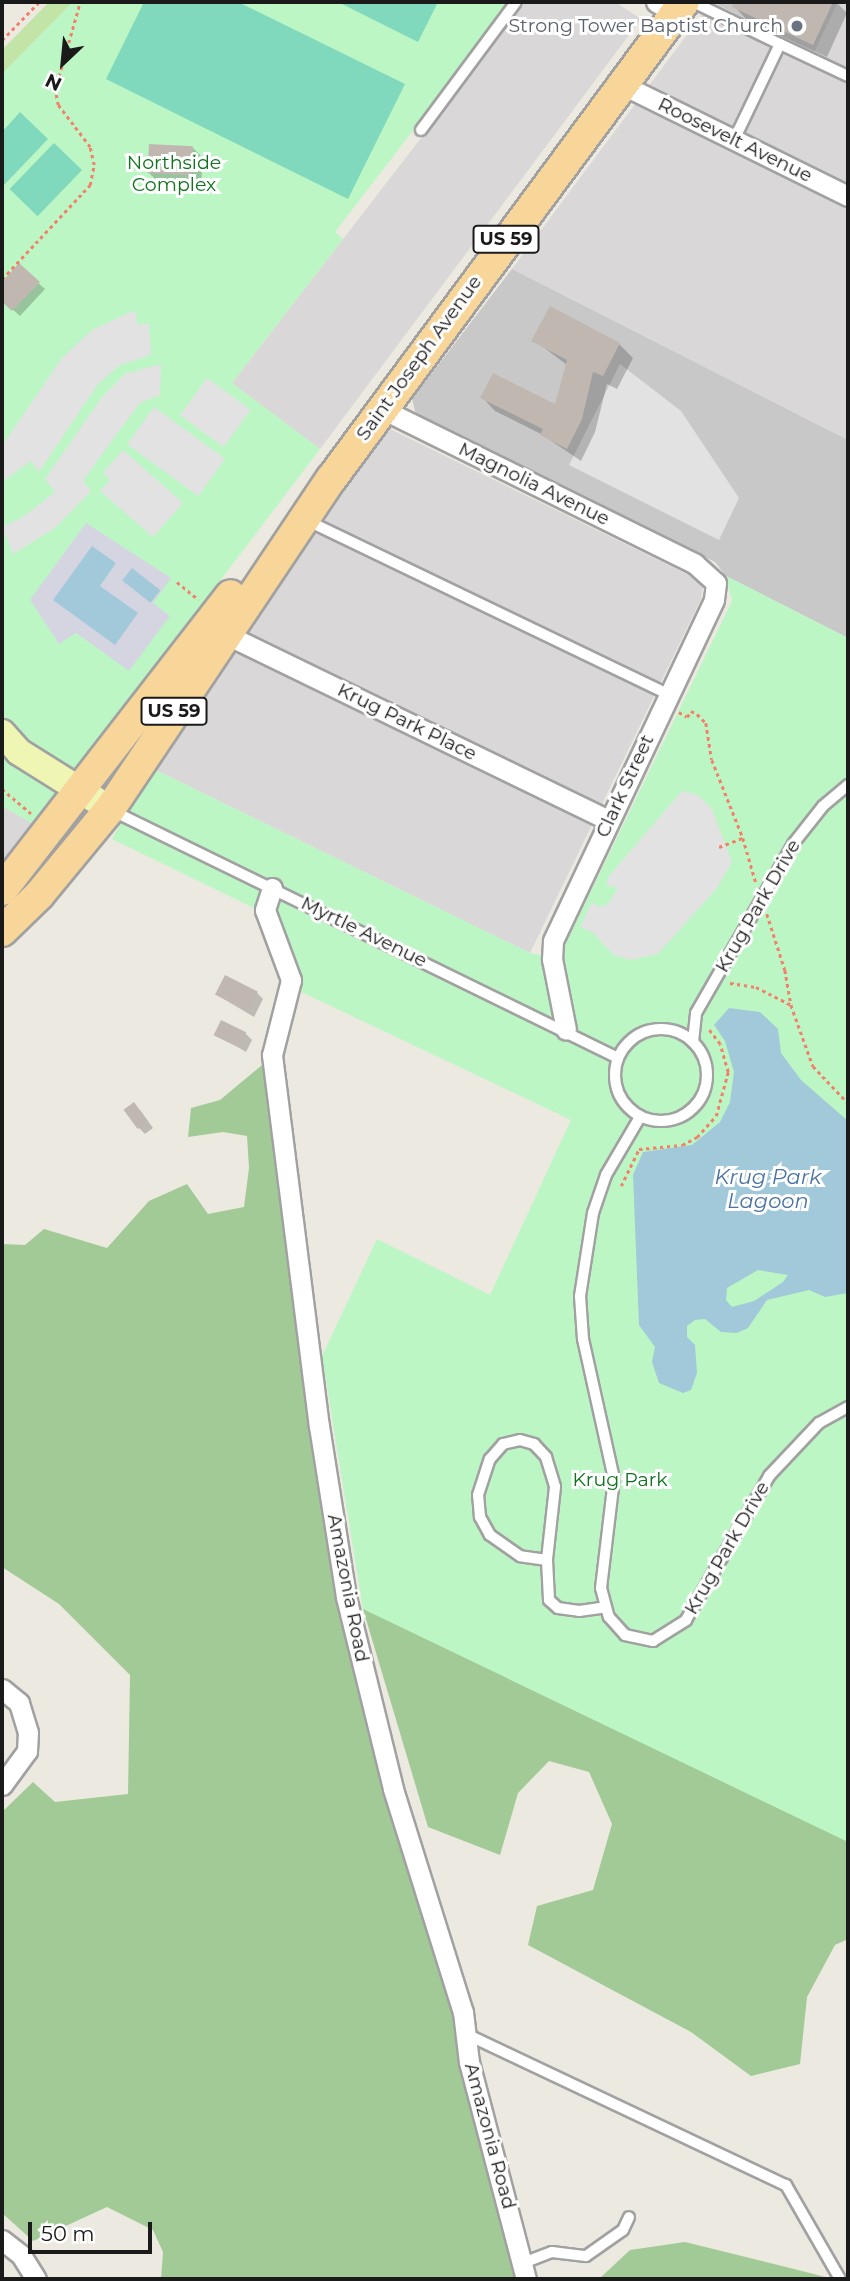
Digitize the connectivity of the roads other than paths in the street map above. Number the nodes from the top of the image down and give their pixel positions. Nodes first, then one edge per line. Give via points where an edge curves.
1 (516, 2) edge
2 (677, 5) edge
3 (780, 44) junction
4 (848, 76) edge
5 (621, 83) junction
6 (421, 130) dead end
7 (734, 139) junction
8 (848, 196) edge
9 (382, 409) junction
10 (331, 478) junction
11 (304, 519) junction
12 (686, 560) joint
13 (210, 620) junction
14 (666, 699) junction
15 (2, 733) edge
16 (848, 785) edge
17 (77, 790) junction
18 (110, 809) junction
19 (608, 820) junction
20 (272, 887) junction
21 (2, 890) edge
22 (2, 931) edge
23 (566, 1030) junction
24 (693, 1041) junction
25 (618, 1058) junction
26 (640, 1117) junction
27 (848, 1407) edge
28 (547, 1560) junction
29 (606, 1607) junction
30 (2, 1689) edge
31 (2, 1785) edge
32 (466, 2034) junction
33 (629, 2217) dead end
34 (2, 2240) edge
35 (525, 2271) edge
36 (36, 2279) edge
37 (840, 2279) edge

1 - 6 lane
2 - 3 lane
2 - 5 main road, Saint Joseph Avenue / US 59
3 - 4 lane
3 - 7 lane
5 - 7 street, Roosevelt Avenue
5 - 9 main road, Saint Joseph Avenue / US 59
7 - 8 street, Roosevelt Avenue
9 - 10 main road, Saint Joseph Avenue / US 59
9 - 12 street, Magnolia Avenue
10 - 11 main road, Saint Joseph Avenue / US 59
10 - 13 main road, Saint Joseph Avenue / US 59
11 - 13 main road, Saint Joseph Avenue / US 59
11 - 14 lane
12 - 14 street, Clark Street via 716,583 715,600
13 - 17 main road, Saint Joseph Avenue / US 59
13 - 18 main road, Saint Joseph Avenue / US 59
13 - 19 street, Krug Park Place
14 - 19 street, Clark Street
15 - 17 street via 19,752
16 - 24 lane, Krug Park Drive via 823,806 793,844 696,1013
17 - 18 street
17 - 21 main road, Saint Joseph Avenue / US 59
18 - 20 lane, Myrtle Avenue
18 - 22 main road, Saint Joseph Avenue / US 59 via 40,895
19 - 23 street, Clark Street via 553,941 552,959
20 - 23 lane, Myrtle Avenue
20 - 32 street, Amazonia Road via 265,910 291,980 272,1055 319,1426 346,1597 393,1789
23 - 25 lane, Myrtle Avenue
24 - 25 lane via 678,1032 651,1031 628,1043
24 - 26 lane via 706,1064 705,1090 699,1102 679,1118 653,1121
25 - 26 lane via 618,1091
26 - 29 lane, Krug Park Drive via 606,1175 582,1268 583,1339 614,1479 603,1549 601,1588
27 - 29 lane, Krug Park Drive via 819,1423 769,1476 702,1598 678,1627 653,1641 625,1635
28 - 28 lane via 555,1487 546,1457 534,1444 520,1440 503,1444 490,1459 482,1483 481,1517 490,1535 520,1556
28 - 29 lane via 549,1600 558,1608
30 - 31 street via 19,1703 28,1732 27,1751
32 - 35 street, Amazonia Road via 469,2062
32 - 37 lane via 786,2185
33 - 35 lane via 623,2230 586,2256 552,2252
34 - 36 street via 21,2255

